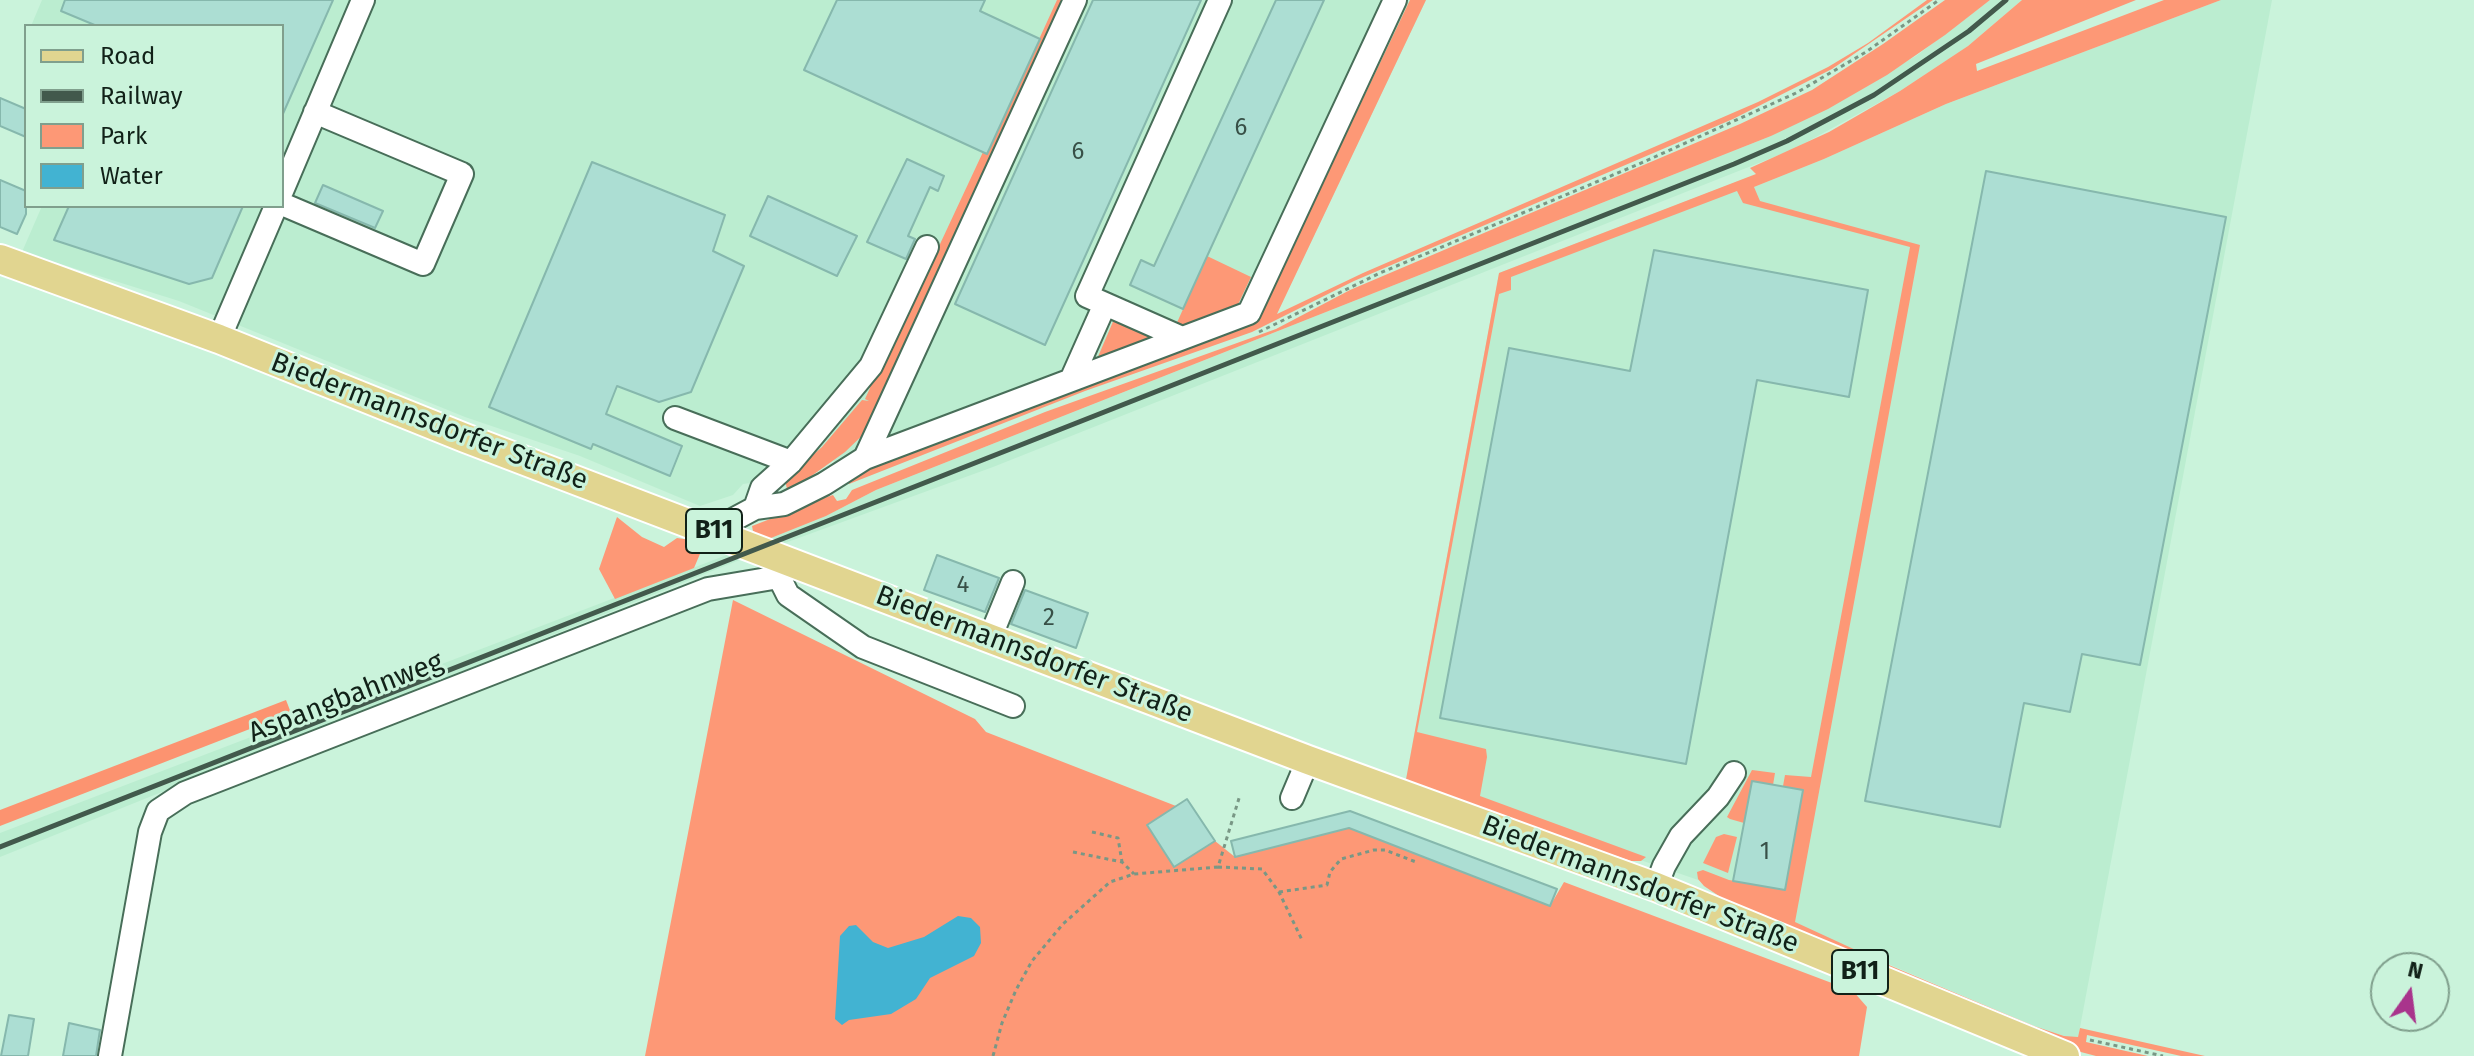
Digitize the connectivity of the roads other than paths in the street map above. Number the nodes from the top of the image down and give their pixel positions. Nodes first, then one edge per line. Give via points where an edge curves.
1 (363, 0) edge
2 (1075, 0) edge
3 (1220, 0) edge
4 (1395, 0) edge
5 (315, 112) junction
6 (284, 186) edge
7 (284, 205) edge
8 (275, 208) edge
9 (927, 247) dead end
10 (0, 259) edge
11 (1105, 304) junction
12 (1182, 338) junction
13 (219, 339) junction
14 (1072, 378) junction
15 (675, 418) dead end
16 (865, 458) junction
17 (791, 462) junction
18 (755, 508) junction
19 (712, 531) junction
20 (783, 568) junction
21 (1013, 582) dead end
22 (990, 638) junction
23 (1013, 706) dead end
24 (1308, 760) junction
25 (1734, 773) dead end
26 (1292, 798) dead end
27 (1656, 887) junction
28 (110, 1056) edge
29 (2065, 1056) edge

1 - 5 street
2 - 16 street
3 - 11 street via 1087,296
4 - 12 street via 1249,313
5 - 6 street
5 - 7 street via 462,174 423,264
8 - 13 street
9 - 17 street via 871,366
10 - 13 main road, Biedermannsdorfer Straße / B11
11 - 12 street
11 - 14 street
12 - 14 street
13 - 19 main road, Biedermannsdorfer Straße / B11
14 - 16 street
15 - 17 street
16 - 18 street via 784,504
17 - 18 street via 762,488
18 - 19 street
19 - 20 main road, Biedermannsdorfer Straße / B11
20 - 22 main road, Biedermannsdorfer Straße / B11
20 - 23 street via 788,595 863,647
20 - 28 street, Aspangbahnweg via 708,589 185,793 158,811
21 - 22 street
22 - 24 main road, Biedermannsdorfer Straße / B11
24 - 26 street
24 - 27 main road, Biedermannsdorfer Straße / B11
25 - 27 street via 1681,836
27 - 29 main road, Biedermannsdorfer Straße / B11

